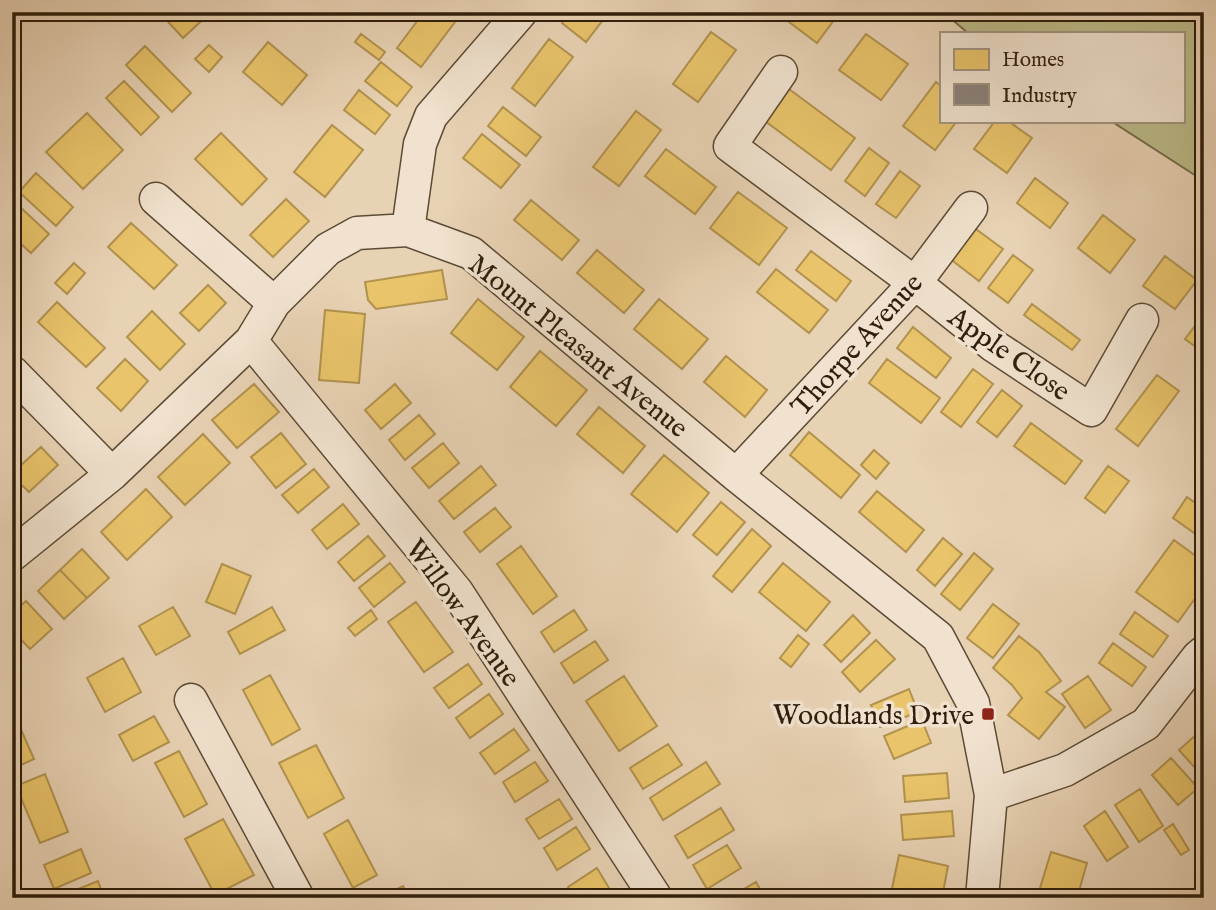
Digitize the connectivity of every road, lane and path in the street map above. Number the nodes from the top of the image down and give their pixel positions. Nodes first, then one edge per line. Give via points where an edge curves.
1 (521, 12) edge
2 (780, 72) dead end
3 (156, 199) dead end
4 (971, 208) dead end
5 (408, 230) junction
6 (915, 283) junction
7 (274, 303) junction
8 (1142, 320) dead end
9 (251, 341) junction
10 (12, 372) edge
11 (112, 474) junction
12 (736, 475) junction
13 (12, 555) edge
14 (1204, 652) edge
15 (191, 700) dead end
16 (991, 794) junction
17 (298, 898) edge
18 (656, 898) edge
19 (982, 898) edge

1 - 5 street via 431,116 420,144
2 - 6 street via 730,146
3 - 7 street
4 - 6 street, Thorpe Avenue
5 - 7 street, Mount Pleasant Avenue via 358,233 328,249
5 - 12 street, Mount Pleasant Avenue via 471,253
6 - 8 street, Apple Close via 994,346 1091,410
6 - 12 street, Thorpe Avenue
7 - 9 street, Mount Pleasant Avenue
9 - 11 street, Mount Pleasant Avenue
9 - 18 street, Willow Avenue via 457,592
10 - 11 street
11 - 13 street, Mount Pleasant Avenue
12 - 16 street, Mount Pleasant Avenue via 938,637 973,703
14 - 16 street via 1146,724 1065,770
15 - 17 street
16 - 19 street, Mount Pleasant Avenue

